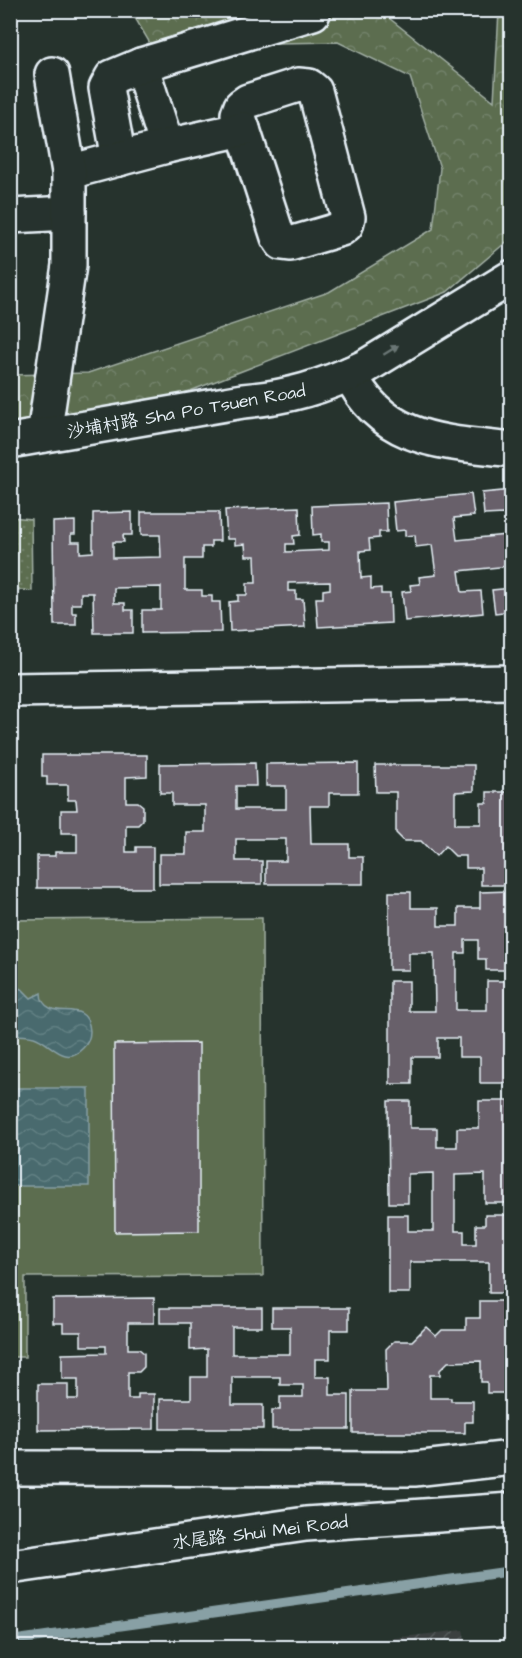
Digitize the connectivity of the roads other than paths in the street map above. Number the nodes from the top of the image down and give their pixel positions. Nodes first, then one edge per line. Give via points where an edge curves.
1 (313, 13) dead end
2 (141, 65) junction
3 (52, 74) dead end
4 (243, 129) junction
5 (167, 146) junction
6 (119, 159) junction
7 (69, 172) junction
8 (69, 213) junction
9 (10, 216) edge
10 (512, 277) edge
11 (350, 374) junction
12 (44, 435) junction
13 (10, 441) edge
14 (512, 450) edge
15 (512, 682) edge
16 (10, 690) edge
17 (512, 1458) edge
18 (10, 1468) edge
19 (512, 1510) edge
20 (10, 1567) edge

1 - 2 street
2 - 5 street
2 - 6 street via 112,77 106,87
3 - 7 street
4 - 4 street via 238,114 248,101 298,85 315,91 348,217 346,225 290,244 282,243
4 - 5 street
5 - 6 street
6 - 7 street
7 - 8 street
8 - 9 street
8 - 12 street via 69,265
11 -> 10 street, 沙埔村路 Sha Po Tsuen Road
11 - 12 street, 沙埔村路 Sha Po Tsuen Road via 308,391 276,398
11 - 14 street via 368,403 396,427 433,440
12 - 13 street, 沙埔村路 Sha Po Tsuen Road
15 - 16 street
17 - 18 street via 414,1469
19 - 20 street, 水尾路 Shui Mei Road via 306,1524

